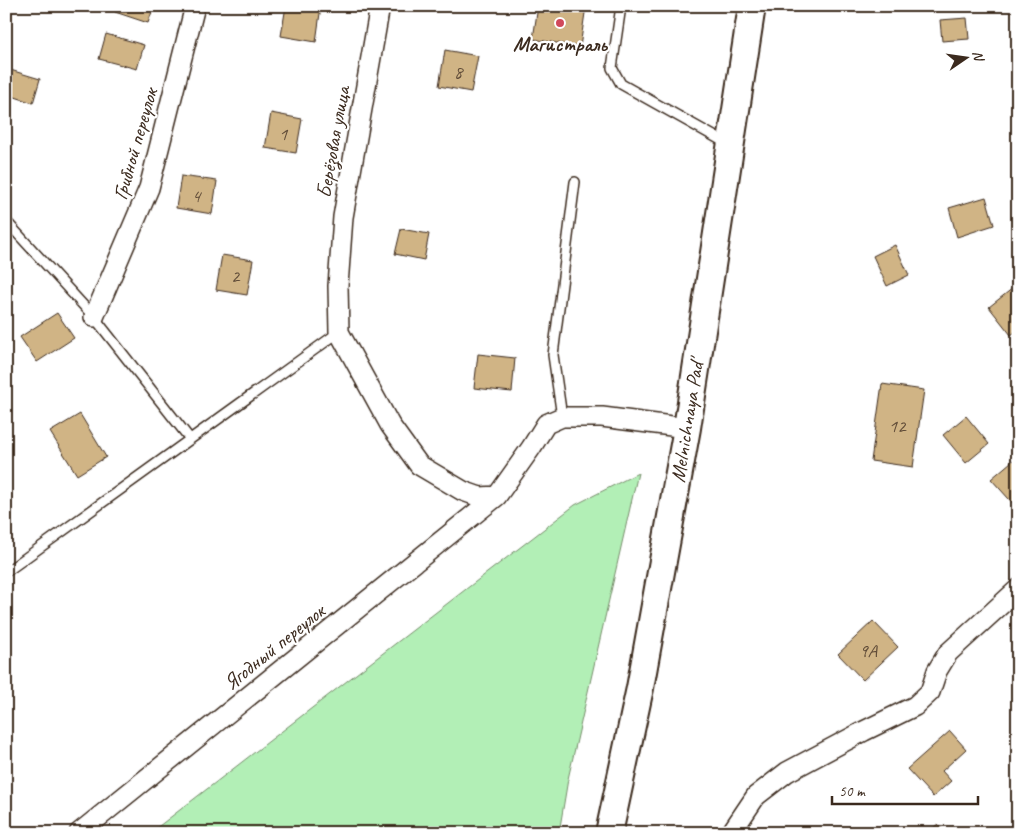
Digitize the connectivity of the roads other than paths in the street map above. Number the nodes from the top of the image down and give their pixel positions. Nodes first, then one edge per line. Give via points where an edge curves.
1 (195, 6) edge
2 (380, 6) edge
3 (621, 6) edge
4 (752, 6) edge
5 (731, 146) junction
6 (575, 182) dead end
7 (6, 221) edge
8 (94, 317) junction
9 (338, 332) junction
10 (562, 417) junction
11 (687, 428) junction
12 (190, 439) junction
13 (497, 496) junction
14 (6, 572) edge
15 (1018, 588) edge
16 (79, 833) edge
17 (609, 833) edge
18 (731, 833) edge

1 - 8 street, Грибной переулок via 149,188
2 - 9 street, Берёзовая улица via 343,217
3 - 5 lane via 612,68 621,84
4 - 5 street, Melnichnaya Pad'
5 - 11 street, Melnichnaya Pad'
6 - 10 lane via 553,355
7 - 8 lane
8 - 12 lane
9 - 12 lane
9 - 13 street via 390,425 419,465 463,491 480,497
10 - 11 street via 602,417
10 - 13 street, Ягодный переулок via 546,424
11 - 17 street, Melnichnaya Pad' via 640,688
12 - 14 lane
13 - 16 street, Ягодный переулок
15 - 18 street via 948,653 937,670 930,692 915,706 788,772 756,796

